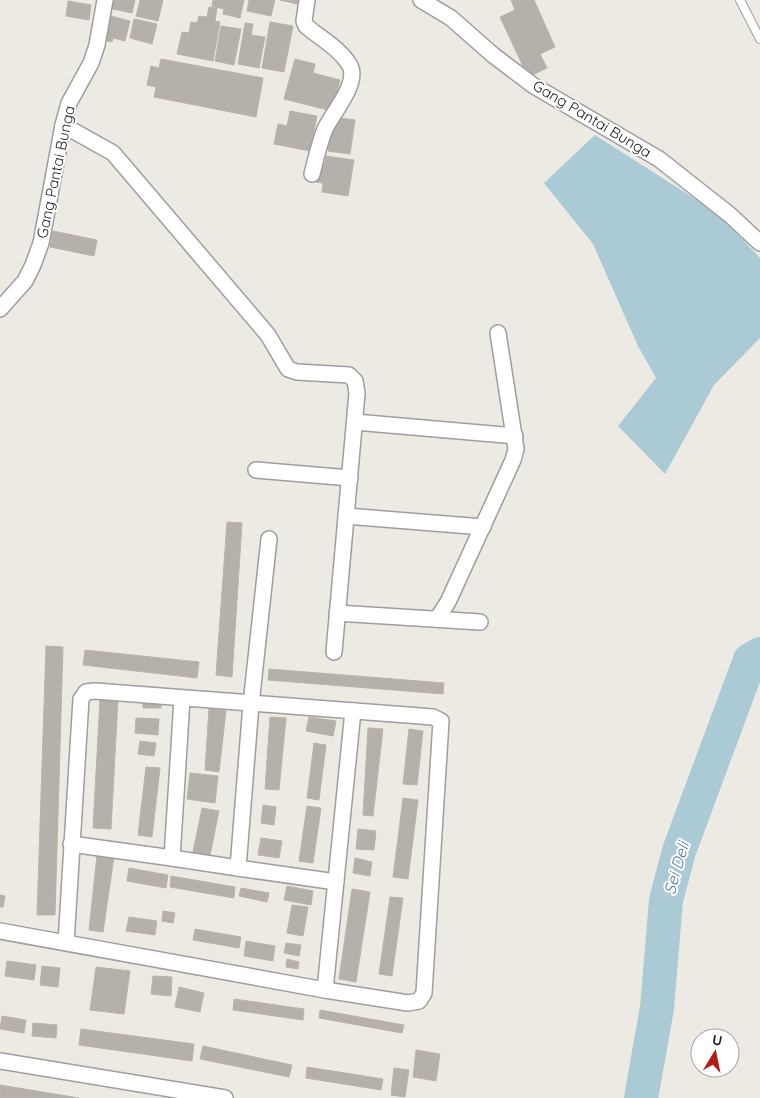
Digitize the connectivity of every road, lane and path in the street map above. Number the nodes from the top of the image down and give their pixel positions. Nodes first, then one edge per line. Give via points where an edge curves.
1 (105, 0) edge
2 (308, 0) edge
3 (421, 0) edge
4 (740, 0) edge
5 (760, 39) edge
6 (63, 125) junction
7 (312, 174) dead end
8 (760, 243) edge
9 (0, 309) edge
10 (498, 332) dead end
11 (355, 422) junction
12 (515, 436) junction
13 (256, 470) dead end
14 (350, 478) junction
15 (346, 516) junction
16 (482, 527) junction
17 (269, 539) dead end
18 (337, 613) junction
19 (437, 619) junction
20 (480, 622) dead end
21 (334, 652) dead end
22 (182, 699) junction
23 (251, 704) junction
24 (354, 711) junction
25 (71, 844) junction
26 (172, 858) junction
27 (238, 868) junction
28 (336, 882) junction
29 (0, 931) edge
30 (66, 944) junction
31 (325, 990) junction
32 (0, 1061) edge
33 (225, 1098) edge

1 - 6 street, Gang Pantai Bunga via 91,63
2 - 7 street via 305,24 341,54 351,66 352,77 348,90 325,128
3 - 8 street, Gang Pantai Bunga via 451,18 534,86 659,159 730,214
4 - 5 lane
6 - 9 street, Gang Pantai Bunga via 39,250 25,280
6 - 11 street via 113,153 268,335 288,369 353,377 357,386
10 - 12 street
11 - 12 street
11 - 14 street
12 - 16 street via 513,460
13 - 14 street
14 - 15 street
15 - 16 street
15 - 18 street
16 - 19 street via 446,608
17 - 23 street
18 - 19 street
18 - 21 street
19 - 20 street
22 - 23 street
22 - 25 street via 95,691 83,695
22 - 26 street
23 - 24 street
23 - 27 street
24 - 28 street
24 - 31 street via 433,717 441,721 424,993 419,1001 408,1003
25 - 26 street
25 - 30 street
26 - 27 street
27 - 28 street
28 - 31 street
29 - 30 street
30 - 31 street
32 - 33 street

